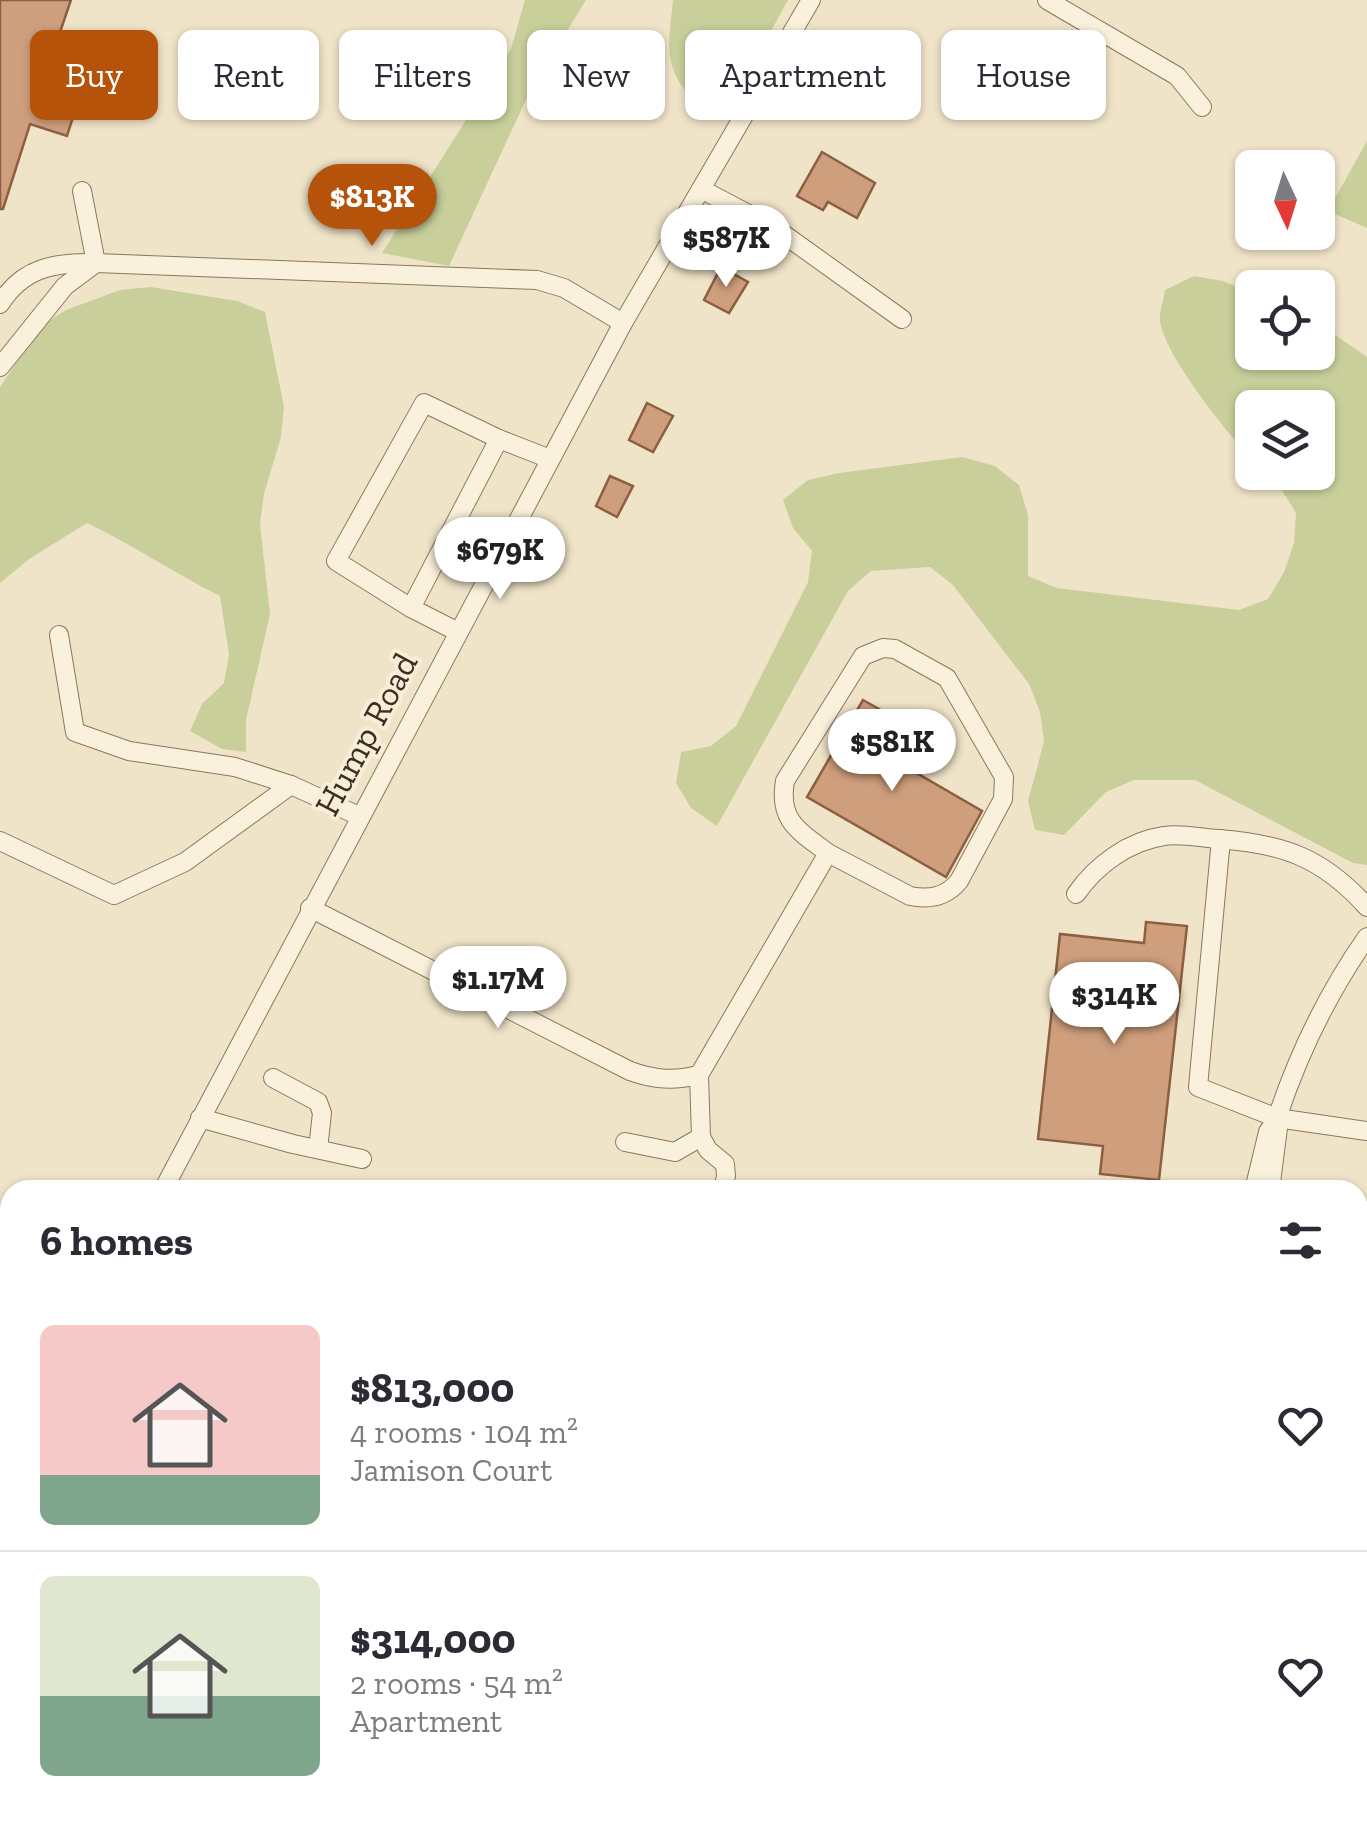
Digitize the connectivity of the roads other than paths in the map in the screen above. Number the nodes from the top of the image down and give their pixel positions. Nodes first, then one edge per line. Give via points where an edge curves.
1 (810, 0) edge
2 (1047, 0) edge
3 (1202, 107) dead end
4 (700, 189) junction
5 (82, 191) dead end
6 (96, 263) junction
7 (0, 304) edge
8 (902, 319) dead end
9 (623, 323) junction
10 (0, 367) edge
11 (499, 439) junction
12 (550, 460) junction
13 (411, 608) junction
14 (458, 632) junction
15 (59, 635) dead end
16 (290, 785) junction
17 (359, 816) junction
18 (1220, 839) junction
19 (0, 841) edge
20 (828, 852) junction
21 (1076, 894) dead end
22 (1367, 906) edge
23 (310, 908) junction
24 (1367, 936) edge
25 (699, 1075) junction
26 (273, 1078) dead end
27 (200, 1118) junction
28 (1277, 1118) junction
29 (1367, 1131) edge
30 (701, 1137) junction
31 (625, 1142) dead end
32 (318, 1149) junction
33 (362, 1158) dead end
34 (168, 1180) edge
35 (725, 1180) edge
36 (1256, 1180) edge
37 (1272, 1180) edge

1 - 4 street, Hump Road
2 - 3 street via 1177,76
4 - 8 street via 774,228
4 - 9 street, Hump Road
5 - 6 street
6 - 7 street via 60,262 32,273
6 - 9 street via 537,280
6 - 10 street via 65,286
9 - 12 street, Hump Road
11 - 12 street
11 - 13 street
11 - 13 street via 424,404 336,561
12 - 14 street, Hump Road
13 - 14 street
14 - 17 street, Hump Road
15 - 16 street via 75,732 129,752 235,767
16 - 17 street
16 - 19 street via 185,862 114,895
17 - 23 street, Hump Road
18 - 21 street via 1168,835 1144,841 1098,868
18 - 22 street via 1275,845 1303,857
18 - 28 street via 1198,1087
20 - 20 street via 910,896 938,897 959,881 1003,799 1004,777 947,678 895,649 863,656 785,781 786,814
20 - 25 street
23 - 25 street via 630,1071 673,1081
23 - 27 street, Hump Road
24 - 28 street via 1313,1024
25 - 30 street
26 - 32 street via 318,1102
27 - 32 street
27 - 34 street, Hump Road
28 - 29 street
28 - 36 street
28 - 37 street
30 - 31 street via 674,1152
30 - 35 street via 725,1164
32 - 33 street

